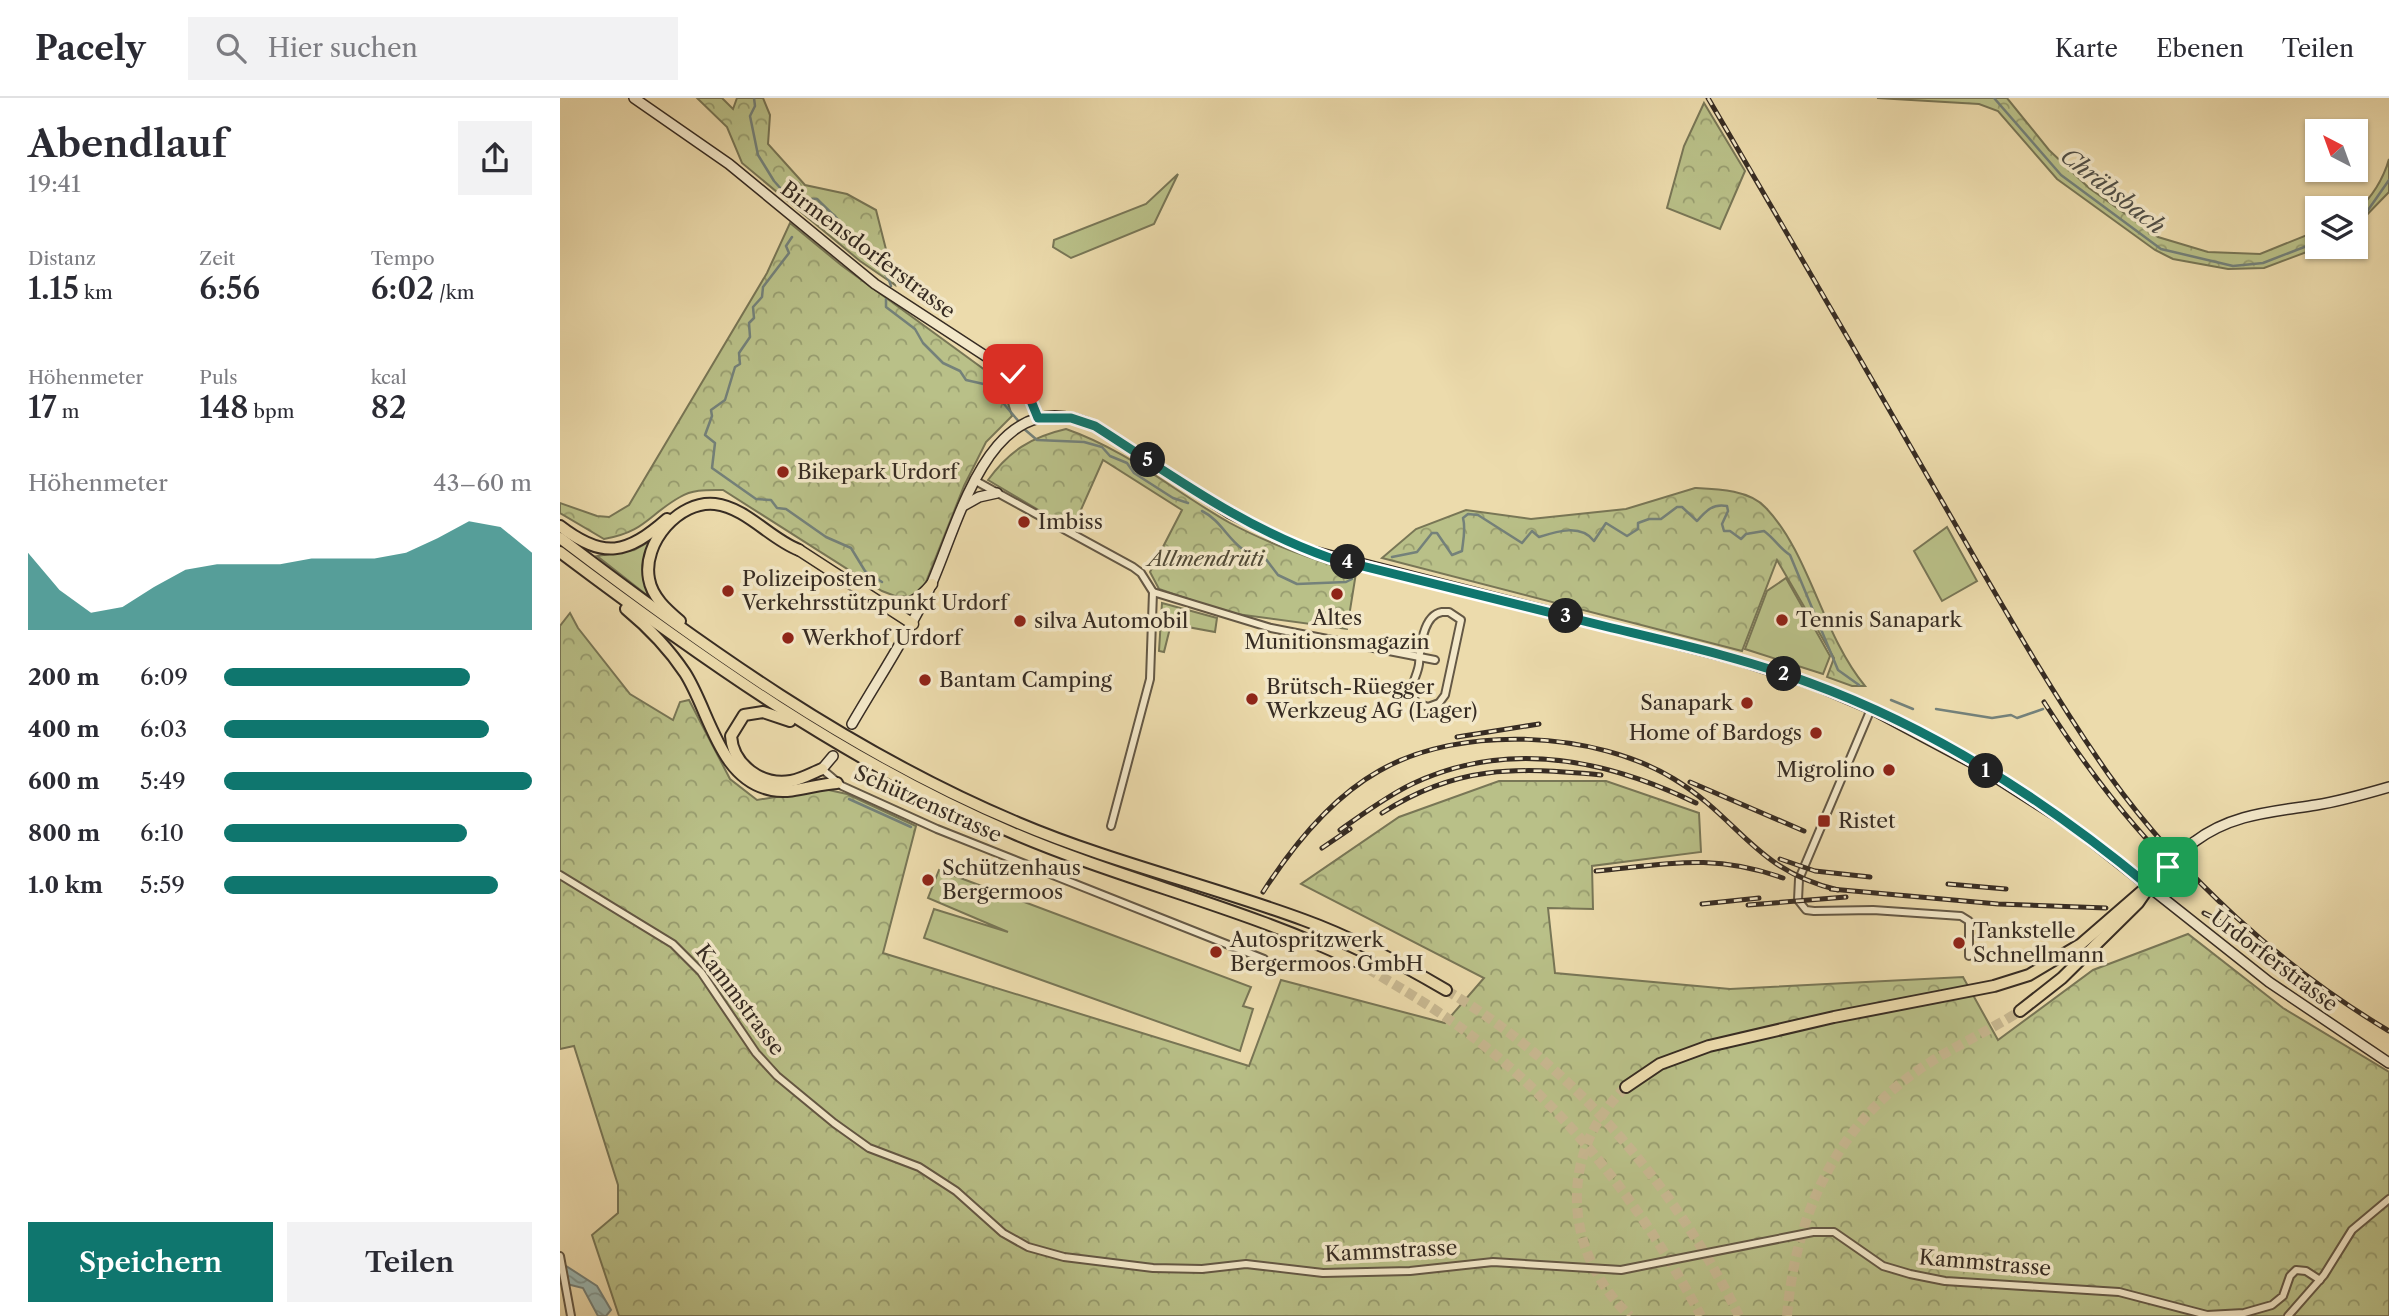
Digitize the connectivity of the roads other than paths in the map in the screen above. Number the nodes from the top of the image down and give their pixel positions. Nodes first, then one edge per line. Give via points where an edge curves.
1 (634, 98) edge
2 (1034, 420) junction
3 (974, 480) junction
4 (997, 493) junction
5 (962, 507) junction
6 (560, 526) edge
7 (655, 536) junction
8 (560, 538) edge
9 (799, 550) joint
10 (560, 552) edge
11 (584, 569) junction
12 (932, 584) junction
13 (1153, 592) junction
14 (884, 605) junction
15 (913, 624) junction
16 (1416, 656) junction
17 (1435, 660) dead end
18 (728, 662) junction
19 (1871, 709) junction
20 (852, 724) dead end
21 (813, 728) junction
22 (833, 757) dead end
23 (822, 769) junction
24 (837, 783) junction
25 (2389, 787) edge
26 (791, 790) junction
27 (1111, 826) dead end
28 (560, 875) edge
29 (2149, 886) junction
30 (1969, 956) dead end
31 (1355, 961) tunnel mouth
32 (1268, 967) dead end
33 (1446, 990) tunnel mouth
34 (2020, 1011) tunnel mouth
35 (2389, 1063) edge
36 (1626, 1087) tunnel mouth
37 (2389, 1199) edge
38 (560, 1257) edge
39 (2320, 1280) junction
40 (571, 1316) edge
41 (2288, 1316) edge

1 - 2 main road, Birmensdorferstrasse via 729,164 894,298 1013,374 1027,391
2 - 3 main road via 998,444
2 - 19 main road, Urdorferstrasse via 1071,418 1095,426 1236,517 1330,558 1738,660
3 - 4 street
3 - 5 main road
4 - 5 main road via 979,496
4 - 13 street via 1132,567
5 - 12 main road
6 - 7 highway via 582,542 608,550
7 - 9 highway via 689,508 717,504 735,510
7 - 18 highway via 648,570 656,597
8 - 18 highway
9 - 14 main road
10 - 11 highway
11 - 21 highway via 700,655
11 - 26 highway via 596,586 648,628 674,658 737,771 761,787
12 - 14 main road via 914,602
12 - 15 main road
13 - 16 street via 1271,628
13 - 27 street via 1150,679
14 - 15 main road
15 - 20 main road
16 - 16 street via 1436,613 1449,612 1461,620 1448,682 1439,703 1428,707 1417,703 1412,692 1419,664
16 - 17 street
18 - 33 highway via 863,745 988,810 1068,843 1304,920 1370,948
19 - 29 main road, Urdorferstrasse via 1968,760 2043,807
19 - 30 street via 1798,883 1798,900 1806,910 1964,917 1969,921
21 - 23 highway via 756,711 738,721 732,744 746,767 774,782 794,781
21 - 31 highway via 908,782 1013,833 1260,920
22 - 23 main road, Schützenstrasse
23 - 24 street, Schützenstrasse
23 - 26 highway via 814,779
24 - 26 highway
24 - 32 street, Schützenstrasse via 937,829 1264,959
25 - 29 main road, bridge via 2221,824 2194,842
28 - 39 street, Kammstrasse via 673,944 701,972 756,1053 834,1123 869,1148 919,1167 956,1191 1003,1233 1028,1247 1064,1257 1153,1268 1245,1264 1322,1273 1410,1271 1493,1262 1621,1270 1813,1231 1834,1232 1883,1266 1945,1282 2119,1292 2207,1315 2244,1313 2272,1305 2283,1296 2296,1270
29 - 34 highway via 2138,903 2063,978
29 - 35 main road, Urdorferstrasse via 2303,1007
29 - 36 highway via 2081,944 2029,975 1709,1046 1660,1064
37 - 39 street via 2352,1230
38 - 40 street
39 - 41 street

